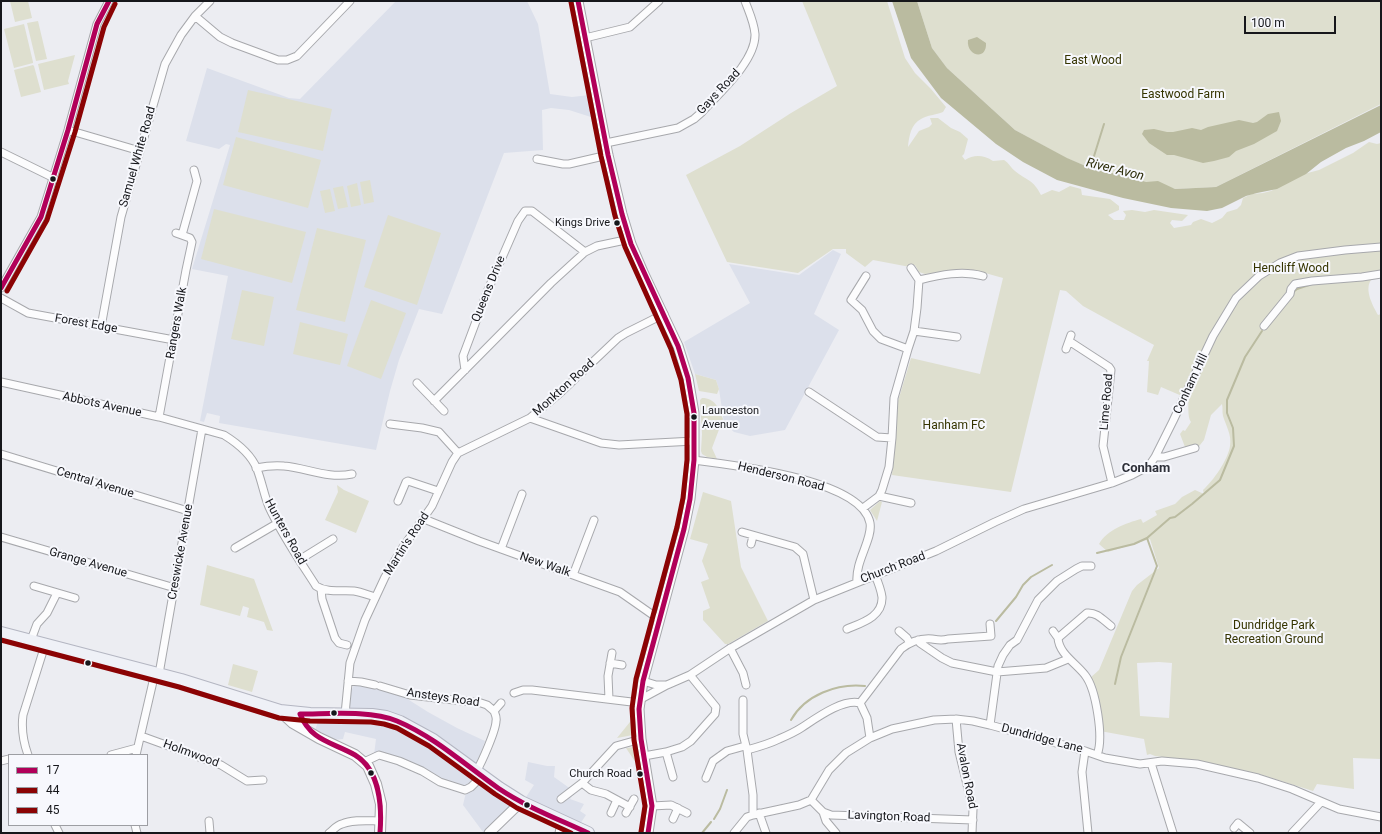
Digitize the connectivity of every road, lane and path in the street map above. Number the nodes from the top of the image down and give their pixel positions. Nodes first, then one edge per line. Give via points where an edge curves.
1 (109, 1) edge
2 (210, 1) edge
3 (350, 1) edge
4 (578, 1) edge
5 (659, 1) edge
6 (745, 1) edge
7 (195, 16) junction
8 (585, 38) junction
9 (68, 130) junction
10 (606, 143) junction
11 (140, 151) junction
12 (1, 152) edge
13 (608, 155) junction
14 (538, 159) dead end
15 (194, 170) dead end
16 (54, 178) junction
17 (630, 239) junction
18 (1381, 247) edge
19 (585, 252) junction
20 (911, 268) dead end
21 (1381, 274) edge
22 (866, 276) dead end
23 (983, 276) dead end
24 (919, 280) junction
25 (1, 288) edge
26 (1, 298) edge
27 (664, 314) junction
28 (1264, 326) dead end
29 (101, 327) junction
30 (914, 331) junction
31 (957, 337) dead end
32 (174, 340) junction
33 (908, 349) junction
34 (1066, 349) dead end
35 (465, 370) junction
36 (1, 382) edge
37 (417, 383) dead end
38 (809, 392) dead end
39 (434, 401) junction
40 (444, 411) dead end
41 (159, 417) junction
42 (530, 418) junction
43 (390, 424) dead end
44 (202, 429) junction
45 (892, 438) junction
46 (694, 441) junction
47 (1195, 448) dead end
48 (1, 454) edge
49 (458, 454) junction
50 (1155, 457) junction
51 (694, 460) junction
52 (256, 468) junction
53 (352, 474) dead end
54 (1112, 483) junction
55 (438, 491) junction
56 (522, 494) dead end
57 (878, 496) junction
58 (907, 500) dead end
59 (398, 501) dead end
60 (863, 508) junction
61 (188, 511) junction
62 (424, 519) junction
63 (594, 520) dead end
64 (994, 522) joint
65 (278, 523) junction
66 (742, 532) dead end
67 (754, 536) junction
68 (1, 537) edge
69 (332, 539) dead end
70 (751, 544) dead end
71 (235, 548) dead end
72 (501, 549) junction
73 (299, 560) junction
74 (1091, 566) dead end
75 (573, 575) junction
76 (876, 575) junction
77 (858, 582) junction
78 (34, 586) dead end
79 (175, 588) junction
80 (321, 589) junction
81 (57, 593) junction
82 (375, 597) junction
83 (75, 598) dead end
84 (814, 600) junction
85 (660, 620) junction
86 (990, 624) dead end
87 (1111, 626) dead end
88 (846, 629) dead end
89 (899, 631) dead end
90 (1053, 631) dead end
91 (1, 633) edge
92 (1058, 638) junction
93 (30, 640) junction
94 (918, 640) junction
95 (909, 642) junction
96 (45, 645) junction
97 (347, 645) dead end
98 (730, 648) junction
99 (612, 653) dead end
100 (1068, 659) junction
101 (610, 663) junction
102 (622, 665) dead end
103 (997, 672) junction
104 (157, 674) junction
105 (690, 675) junction
106 (348, 681) junction
107 (643, 681) junction
108 (667, 685) junction
109 (746, 685) dead end
110 (514, 693) dead end
111 (609, 698) junction
112 (743, 700) dead end
113 (640, 701) junction
114 (501, 703) dead end
115 (860, 703) junction
116 (280, 711) junction
117 (494, 711) junction
118 (305, 714) junction
119 (345, 714) junction
120 (956, 719) junction
121 (990, 725) junction
122 (309, 732) junction
123 (140, 736) junction
124 (870, 738) junction
125 (641, 739) junction
126 (746, 748) junction
127 (137, 751) edge
128 (1085, 751) junction
129 (666, 752) junction
130 (25, 754) edge
131 (118, 754) edge
132 (1097, 755) junction
133 (644, 756) junction
134 (364, 762) junction
135 (1151, 764) junction
136 (479, 774) junction
137 (674, 777) dead end
138 (706, 778) dead end
139 (262, 780) dead end
140 (582, 783) junction
141 (634, 799) dead end
142 (560, 800) dead end
143 (617, 800) junction
144 (811, 800) junction
145 (521, 802) junction
146 (1321, 802) junction
147 (652, 806) junction
148 (678, 808) junction
149 (823, 812) junction
150 (611, 813) dead end
151 (687, 813) dead end
152 (756, 814) junction
153 (1381, 817) edge
154 (673, 819) dead end
155 (562, 820) junction
156 (973, 820) junction
157 (381, 821) junction
158 (209, 822) dead end
159 (1238, 824) dead end
160 (210, 833) edge
161 (329, 833) edge
162 (380, 833) edge
163 (489, 833) edge
164 (559, 833) edge
165 (588, 833) edge
166 (648, 833) edge
167 (734, 833) edge
168 (766, 833) edge
169 (836, 833) edge
170 (972, 833) edge
171 (1088, 833) edge
172 (1173, 833) edge
173 (1250, 833) edge
174 (1292, 833) edge

1 - 9 street via 97,24
2 - 7 street, Samuel White Road
3 - 7 street via 297,56 287,60 278,60 232,43 220,37
4 - 8 street
5 - 8 street via 630,28
6 - 10 street, Gays Road via 755,34 753,47 746,63 702,112 678,128
7 - 11 street, Samuel White Road via 165,64
8 - 10 street
9 - 11 street
9 - 16 street
10 - 13 street
11 - 29 street, Samuel White Road via 121,217
12 - 16 street
13 - 14 street via 569,164
13 - 17 street
15 - 32 street, Rangers Walk via 201,181 179,234 190,238 192,242
16 - 25 street via 41,217
17 - 19 street via 596,246
17 - 27 street
18 - 50 street, Conham Hill via 1298,256 1259,276 1236,298 1213,336
19 - 35 street
19 - 35 street, Queens Drive via 532,211 525,211 515,227 487,292 463,356
20 - 24 street
21 - 28 street via 1295,284
22 - 33 street via 851,300 862,310 874,331 882,339
23 - 24 street via 964,272
24 - 30 street
26 - 29 street, Forest Edge via 28,313
27 - 42 street, Monkton Road via 618,338
27 - 46 street via 688,378 694,413
29 - 32 street, Forest Edge
30 - 31 street
30 - 33 street
32 - 41 street, Rangers Walk
33 - 45 street via 894,398
34 - 54 street, Lime Road via 1070,338 1109,367 1103,446
35 - 39 street
36 - 41 street, Abbots Avenue
37 - 39 street
38 - 45 street via 877,437
39 - 40 street
41 - 44 street, Abbots Avenue
42 - 46 street via 601,443 619,445
42 - 49 street, Monkton Road
43 - 49 street via 439,432
44 - 52 street, Hunters Road via 232,439 248,455
44 - 61 street, Creswicke Avenue
45 - 57 street via 889,467
46 - 51 street
47 - 50 street
48 - 61 street, Central Avenue
49 - 55 street, Martin's Road
50 - 54 street, Conham Hill via 1148,466
51 - 60 street, Henderson Road via 768,471 808,481 846,495
51 - 85 street via 684,529
52 - 53 street via 284,466 327,475
52 - 65 street, Hunters Road via 269,507
54 - 64 street, Conham Hill via 1033,506
55 - 59 street via 410,481 406,482
55 - 62 street, Martin's Road
56 - 72 street
57 - 58 street
57 - 60 street
60 - 77 street via 868,514 871,527 857,569
61 - 79 street, Creswicke Avenue
62 - 72 street, New Walk
62 - 82 street, Martin's Road via 403,547
63 - 75 street
64 - 76 street, Church Road via 936,551
65 - 71 street
65 - 73 street, Hunters Road
66 - 67 street
67 - 70 street
67 - 84 street via 800,550
68 - 79 street, Grange Avenue
69 - 73 street
72 - 75 street, New Walk
73 - 80 street, Hunters Road via 316,586
74 - 103 street via 1082,566 1057,581 1038,600 1017,640 1003,655
75 - 85 street, New Walk via 624,594
76 - 77 street, Church Road
76 - 88 street via 882,598 879,609 870,619
77 - 84 street, Church Road
78 - 81 street
79 - 104 street, Creswicke Avenue
80 - 82 street via 356,591
80 - 97 street, Hunters Road via 335,638 339,643
81 - 83 street
81 - 93 street
82 - 106 street, Martin's Road via 355,645
84 - 98 street, Church Road
85 - 107 street
86 - 94 street via 991,636 942,641
87 - 92 street via 1096,614 1087,613
89 - 95 street
90 - 92 street
91 - 93 main road
92 - 100 street via 1058,644
93 - 96 main road
94 - 95 street
94 - 103 street via 952,664
95 - 115 street via 901,648
96 - 104 main road
96 - 130 street via 22,724
98 - 105 street, Church Road
98 - 109 street via 743,673
99 - 101 street
100 - 103 street via 1046,668
100 - 132 street via 1085,675 1092,688 1097,706 1100,748
101 - 102 street
101 - 111 street
103 - 121 street
104 - 116 main road
104 - 123 street, Creswicke Avenue
105 - 108 street, Church Road
105 - 129 street via 716,707 715,714 691,741
106 - 117 street, Ansteys Road via 410,695 481,703
106 - 119 street, Martin's Road
107 - 108 street
107 - 113 street
108 - 113 street, Church Road
110 - 111 street via 527,690
111 - 113 street
112 - 126 street via 743,734
113 - 125 street
114 - 117 street, Ansteys Road
115 - 124 street via 867,718
115 - 126 street via 836,708 778,740
116 - 118 main road
116 - 122 main road via 293,723
117 - 136 street via 496,725
118 - 119 main road
118 - 122 main road
119 - 136 main road via 372,715 396,720 433,740
120 - 121 street, Dundridge Lane
120 - 124 street, Dundridge Lane via 934,720 892,729
120 - 156 street, Avalon Road via 959,752 973,809
121 - 128 street, Dundridge Lane
122 - 134 main road
123 - 127 street, Creswicke Avenue
123 - 139 street, Holmwood via 222,765 246,782
124 - 144 street, Dundridge Lane via 846,753 829,770
125 - 133 street
125 - 140 street via 616,746
126 - 138 street via 727,752 713,761
126 - 152 street
127 - 131 street
128 - 132 street, Dundridge Lane
128 - 171 street via 1082,772
129 - 133 street
129 - 137 street
132 - 135 street, Dundridge Lane
133 - 147 street
134 - 136 street via 379,755 422,771 440,782 465,790 471,787
134 - 157 main road via 376,784
135 - 146 street, Dundridge Lane via 1174,761 1197,764 1258,778
135 - 172 street
136 - 145 main road
140 - 142 street
140 - 143 street via 591,790
141 - 143 street via 628,810
143 - 150 street
144 - 149 street
144 - 152 street
145 - 155 main road
145 - 163 street
146 - 153 street, Dundridge Lane via 1348,812
146 - 174 street
147 - 148 street via 672,805
147 - 166 street
148 - 151 street
148 - 154 street
149 - 156 street, Lavington Road via 831,815
149 - 169 street via 826,821
152 - 167 street via 748,817
152 - 168 street
155 - 164 street
155 - 165 main road
156 - 170 street, Avalon Road
157 - 161 street via 344,823
157 - 162 main road
158 - 160 street
159 - 173 street

